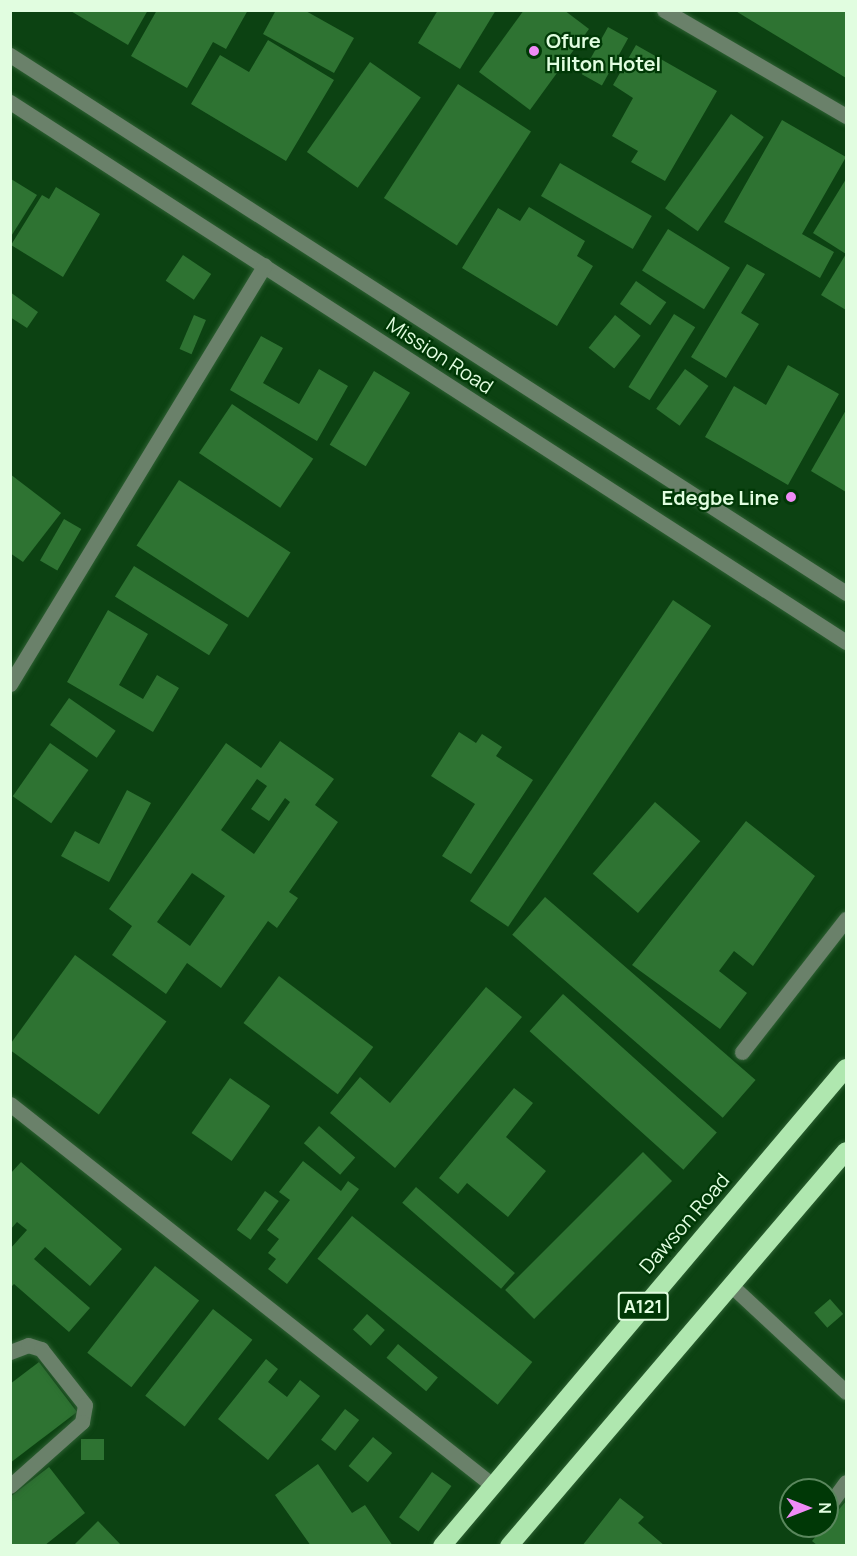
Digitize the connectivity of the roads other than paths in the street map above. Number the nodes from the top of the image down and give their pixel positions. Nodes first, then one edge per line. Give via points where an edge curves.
1 (664, 10) edge
2 (10, 55) edge
3 (10, 102) edge
4 (846, 116) edge
5 (265, 265) junction
6 (846, 593) edge
7 (846, 642) edge
8 (10, 684) edge
9 (845, 923) edge
10 (742, 1052) dead end
11 (846, 1068) edge
12 (10, 1104) edge
13 (846, 1151) edge
14 (733, 1287) junction
15 (10, 1352) edge
16 (846, 1392) edge
17 (491, 1484) junction
18 (10, 1486) edge
19 (442, 1545) edge
20 (509, 1545) edge

1 - 4 street
2 - 6 street, Mission Road
3 - 5 street, Mission Road
5 - 7 street, Mission Road
5 - 8 street
9 - 10 street
11 - 17 highway, Dawson Road / A121
12 - 17 street
13 - 14 highway, A121
14 - 16 street
14 - 20 highway, A121
15 - 18 street via 28,1345 41,1349 85,1405 82,1422
17 - 19 highway, Dawson Road / A121

